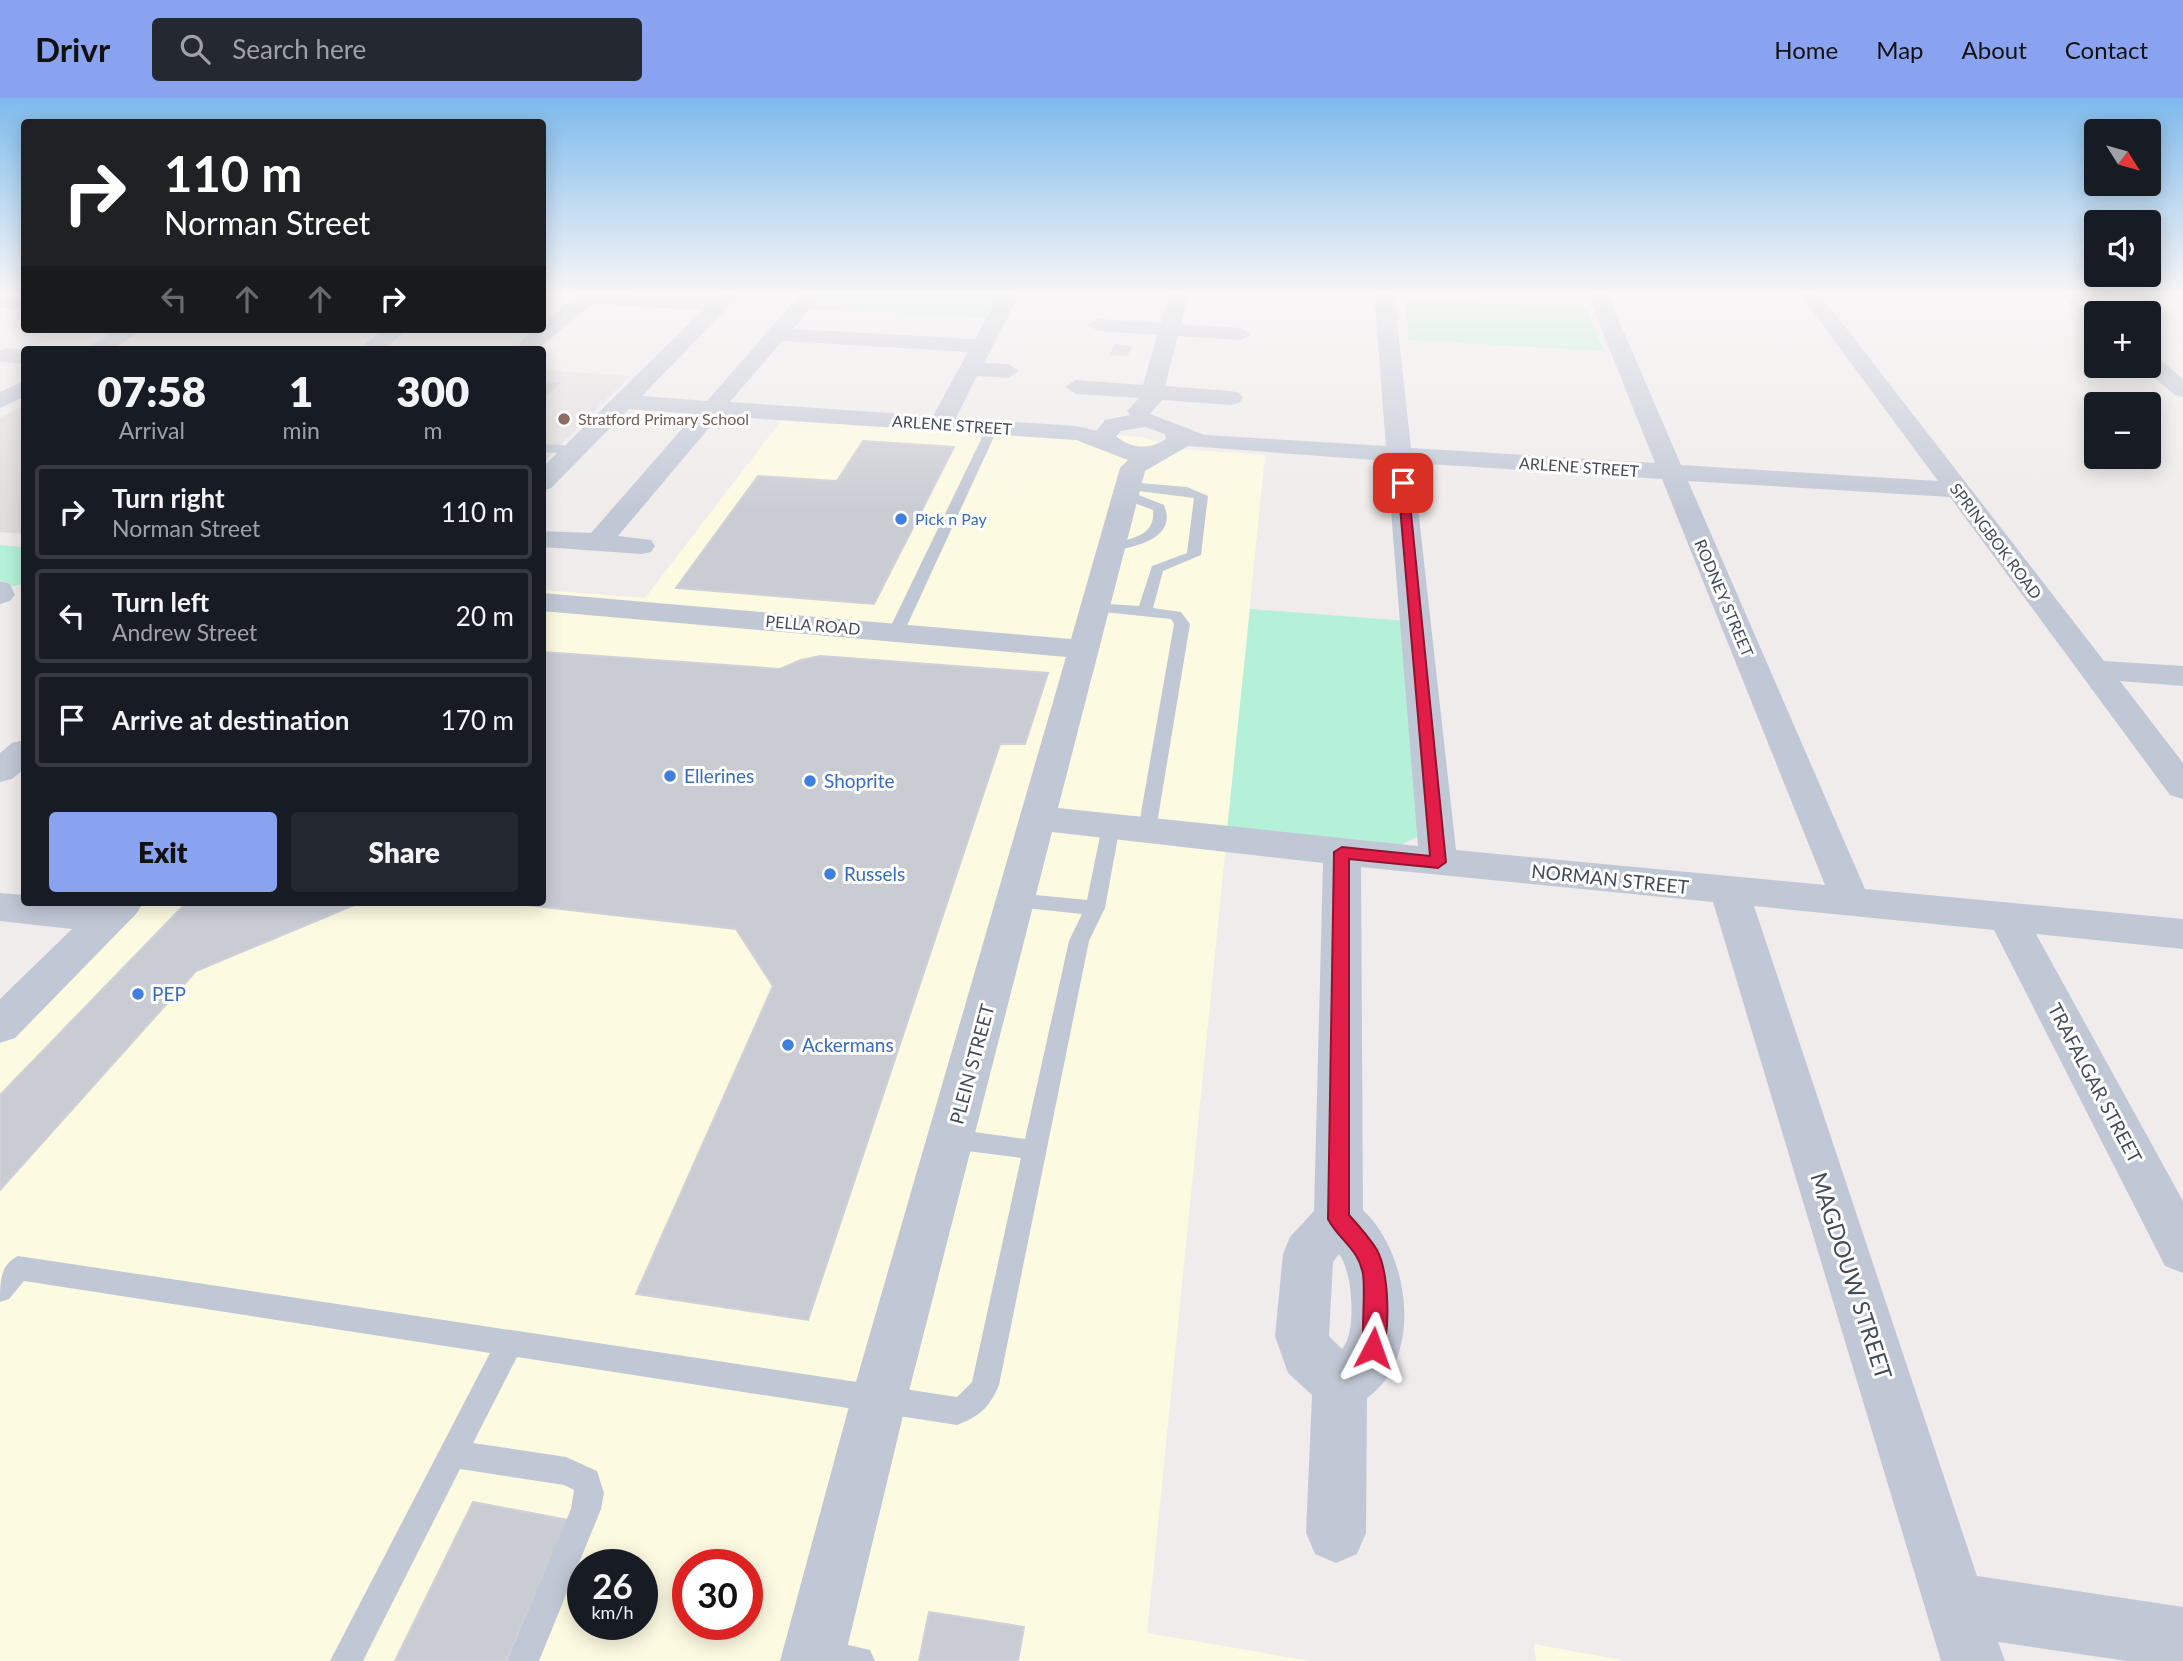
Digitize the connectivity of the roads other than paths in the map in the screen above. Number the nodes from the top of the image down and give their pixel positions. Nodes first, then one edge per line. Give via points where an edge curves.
1 (660, 366) edge
2 (750, 366) edge
3 (972, 366) edge
4 (1159, 366) edge
5 (1392, 366) edge
6 (1627, 366) edge
7 (1864, 366) edge
8 (970, 369) junction
9 (1008, 371) dead end
10 (2161, 372) edge
11 (1076, 387) dead end
12 (2183, 390) edge
13 (839, 396) dead end
14 (1151, 397) junction
15 (1231, 398) dead end
16 (624, 402) junction
17 (714, 408) junction
18 (826, 416) junction
19 (941, 425) junction
20 (992, 428) junction
21 (682, 445) junction
22 (709, 446) dead end
23 (546, 448) edge
24 (1137, 449) junction
25 (575, 450) junction
26 (1401, 456) junction
27 (1671, 473) junction
28 (546, 479) edge
29 (1958, 490) junction
30 (546, 539) edge
31 (598, 542) junction
32 (641, 546) dead end
33 (546, 602) edge
34 (1094, 607) junction
35 (1145, 611) junction
36 (896, 632) junction
37 (1083, 649) junction
38 (2094, 670) junction
39 (2183, 676) edge
40 (21, 754) edge
41 (0, 771) edge
42 (2183, 787) edge
43 (1038, 818) junction
44 (1129, 828) junction
45 (1342, 852) junction
46 (1438, 862) junction
47 (1729, 890) junction
48 (1016, 900) junction
49 (1851, 902) junction
50 (0, 907) edge
51 (1095, 908) junction
52 (116, 911) edge
53 (2007, 917) junction
54 (2183, 934) edge
55 (0, 1026) edge
56 (952, 1139) junction
57 (1034, 1150) junction
58 (1338, 1219) junction
59 (2183, 1250) edge
60 (0, 1290) edge
61 (509, 1344) junction
62 (1340, 1384) junction
63 (879, 1399) junction
64 (453, 1454) junction
65 (1336, 1533) dead end
66 (1954, 1604) junction
67 (2183, 1638) edge
68 (828, 1658) edge
69 (346, 1661) edge
70 (523, 1661) edge
71 (1972, 1661) edge

1 - 16 street
2 - 17 street
3 - 8 street
4 - 14 street
5 - 26 street
6 - 27 street, RODNEY STREET
7 - 29 street, SPRINGBOK ROAD
8 - 9 street
8 - 19 street
10 - 12 street
11 - 14 street
13 - 18 street
14 - 15 street
14 - 24 street
14 - 24 street
16 - 17 street, ARLENE STREET
16 - 25 street
17 - 18 street, ARLENE STREET
17 - 21 street
18 - 19 street, ARLENE STREET
19 - 20 street, ARLENE STREET
20 - 24 street, ARLENE STREET via 1077,433
20 - 36 lane
21 - 22 street
21 - 31 street
23 - 25 lane
24 - 26 street, ARLENE STREET via 1200,442
24 - 34 street, PLEIN STREET
24 - 35 lane via 1203,499 1194,555 1157,569
25 - 28 street
26 - 27 street, ARLENE STREET
26 - 46 street
27 - 29 street, ARLENE STREET
27 - 49 street, RODNEY STREET
29 - 38 street, SPRINGBOK ROAD
30 - 31 street
31 - 32 street
33 - 36 street, PELLA ROAD
34 - 35 lane
34 - 37 street, PLEIN STREET
35 - 44 lane via 1175,615 1182,624
36 - 37 street, PELLA ROAD
37 - 43 street, PLEIN STREET
38 - 39 street
38 - 42 street, SPRINGBOK ROAD
40 - 41 street
43 - 44 street, NORMAN STREET
43 - 48 street, PLEIN STREET
44 - 45 street, NORMAN STREET
44 - 51 lane
45 - 46 street, NORMAN STREET
45 - 58 street
46 - 47 street, NORMAN STREET
47 - 49 street, NORMAN STREET
47 - 66 street, MAGDOUW STREET
48 - 51 lane
48 - 56 street, PLEIN STREET
49 - 53 street, NORMAN STREET
50 - 52 street
51 - 57 lane via 1079,941
52 - 55 street
53 - 54 street, NORMAN STREET
53 - 59 street, TRAFALGAR STREET
56 - 57 lane
56 - 63 street, PLEIN STREET
57 - 63 lane via 981,1394 975,1403 957,1410
58 - 62 street via 1369,1257 1376,1330 1367,1361
58 - 62 street via 1308,1254 1302,1335 1307,1354
60 - 61 lane via 18,1268
61 - 63 lane
61 - 64 lane
62 - 65 street
63 - 68 street, PLEIN STREET
64 - 69 lane
64 - 70 lane via 577,1475 587,1481 586,1510
66 - 67 street
66 - 71 street, MAGDOUW STREET

